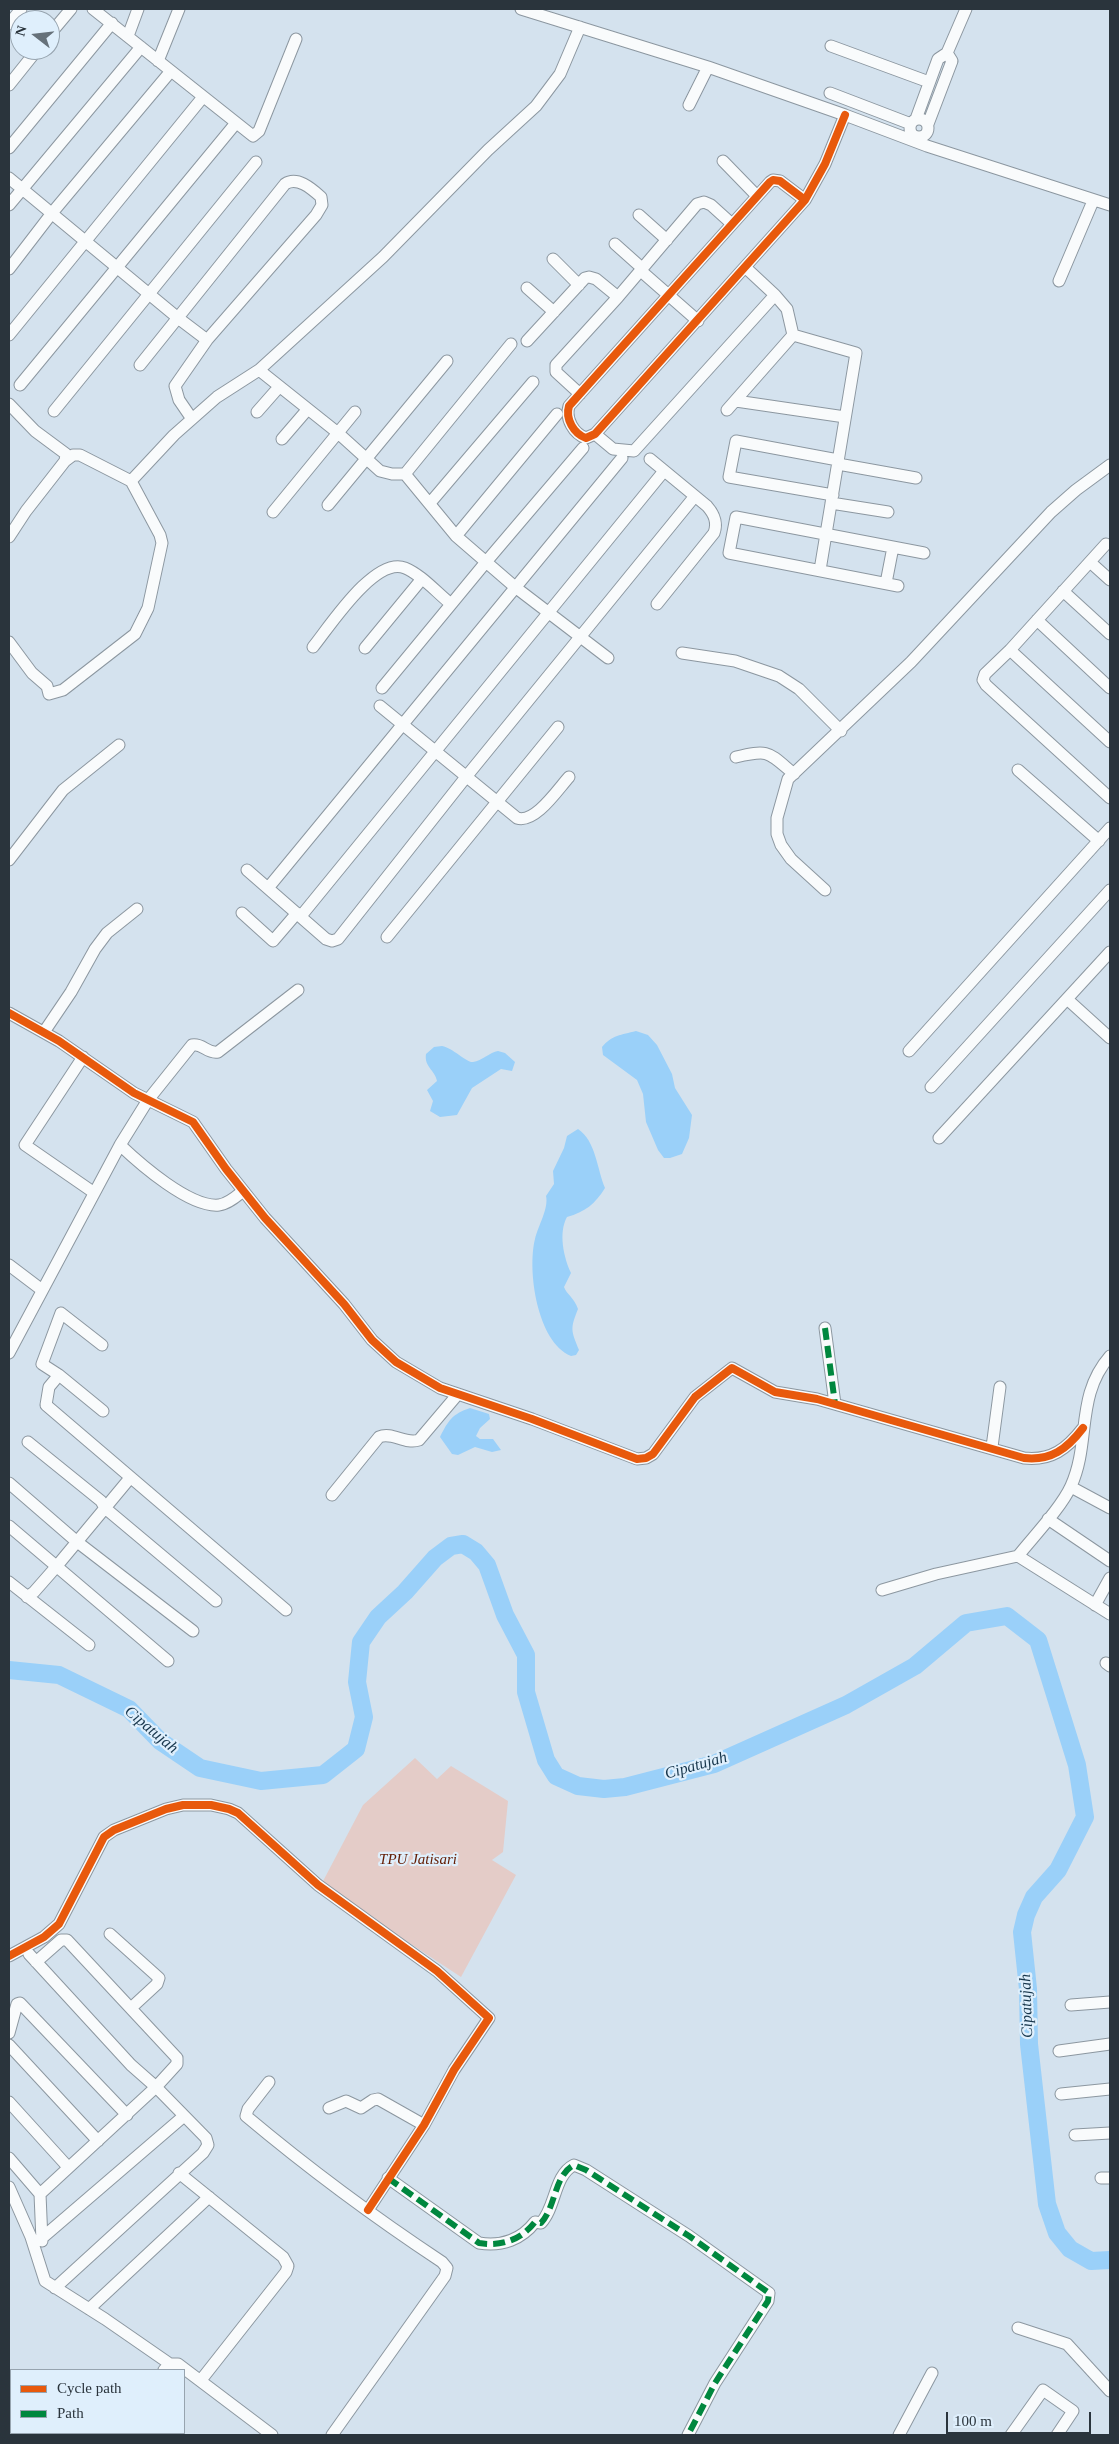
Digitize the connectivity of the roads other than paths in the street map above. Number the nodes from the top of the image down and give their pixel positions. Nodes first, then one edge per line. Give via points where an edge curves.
1 (22, 9) edge
2 (71, 9) edge
3 (94, 9) edge
4 (138, 9) edge
5 (179, 9) edge
6 (521, 9) edge
7 (966, 9) edge
8 (60, 22) edge
9 (112, 23) junction
10 (9, 24) edge
11 (580, 27) junction
12 (128, 36) junction
13 (296, 39) dead end
14 (831, 46) dead end
15 (141, 47) junction
16 (946, 58) junction
17 (29, 60) edge
18 (158, 61) junction
19 (708, 67) junction
20 (171, 71) junction
21 (929, 82) junction
22 (9, 85) edge
23 (830, 93) dead end
24 (203, 96) junction
25 (689, 105) dead end
26 (845, 115) junction
27 (236, 123) junction
28 (910, 127) junction
29 (927, 135) junction
30 (9, 148) edge
31 (723, 161) dead end
32 (256, 162) dead end
33 (9, 178) edge
34 (22, 189) junction
35 (757, 196) junction
36 (805, 200) junction
37 (1093, 200) junction
38 (9, 205) edge
39 (1110, 205) edge
40 (52, 213) junction
41 (640, 215) dead end
42 (732, 224) junction
43 (667, 240) junction
44 (85, 241) junction
45 (615, 244) dead end
46 (553, 259) dead end
47 (117, 267) junction
48 (746, 268) junction
49 (9, 269) edge
50 (642, 270) junction
51 (1059, 281) dead end
52 (579, 285) junction
53 (527, 288) dead end
54 (149, 294) junction
55 (668, 295) junction
56 (775, 295) junction
57 (618, 297) junction
58 (554, 312) junction
59 (178, 318) junction
60 (698, 321) junction
61 (9, 335) edge
62 (793, 335) junction
63 (207, 340) junction
64 (527, 341) dead end
65 (511, 344) dead end
66 (447, 360) dead end
67 (140, 365) dead end
68 (259, 370) junction
69 (533, 382) dead end
70 (20, 385) dead end
71 (279, 387) junction
72 (580, 394) junction
73 (736, 400) junction
74 (9, 404) edge
75 (307, 410) junction
76 (727, 410) dead end
77 (54, 411) dead end
78 (257, 412) dead end
79 (355, 412) dead end
80 (557, 414) dead end
81 (845, 417) junction
82 (192, 419) junction
83 (338, 433) junction
84 (595, 434) junction
85 (282, 439) dead end
86 (583, 448) dead end
87 (622, 458) dead end
88 (367, 459) junction
89 (650, 459) dead end
90 (65, 461) junction
91 (838, 462) junction
92 (1110, 465) edge
93 (664, 471) junction
94 (405, 474) junction
95 (916, 478) dead end
96 (131, 481) junction
97 (695, 496) junction
98 (832, 499) junction
99 (430, 503) junction
100 (328, 506) dead end
101 (273, 512) dead end
102 (888, 512) dead end
103 (826, 533) junction
104 (456, 536) junction
105 (9, 537) edge
106 (1106, 544) dead end
107 (893, 546) junction
108 (924, 553) dead end
109 (486, 562) junction
110 (1090, 562) junction
111 (820, 570) junction
112 (421, 580) junction
113 (1110, 580) edge
114 (515, 588) junction
115 (1063, 591) junction
116 (451, 604) junction
117 (657, 604) dead end
118 (547, 612) junction
119 (1037, 620) junction
120 (1110, 634) edge
121 (580, 637) junction
122 (9, 642) edge
123 (313, 647) dead end
124 (365, 648) dead end
125 (1010, 650) junction
126 (682, 653) dead end
127 (608, 658) dead end
128 (382, 688) dead end
129 (1110, 688) edge
130 (380, 706) dead end
131 (402, 724) junction
132 (558, 727) dead end
133 (841, 731) junction
134 (1110, 742) edge
135 (119, 745) dead end
136 (434, 751) junction
137 (736, 757) dead end
138 (1018, 770) dead end
139 (794, 774) junction
140 (466, 777) junction
141 (569, 777) dead end
142 (1110, 798) edge
143 (497, 802) junction
144 (1110, 828) edge
145 (1099, 841) junction
146 (9, 860) edge
147 (247, 870) dead end
148 (268, 888) junction
149 (825, 890) dead end
150 (1110, 890) edge
151 (137, 909) dead end
152 (242, 913) dead end
153 (299, 915) junction
154 (388, 937) dead end
155 (1110, 952) edge
156 (298, 990) dead end
157 (1067, 999) junction
158 (9, 1013) edge
159 (44, 1032) junction
160 (1110, 1038) edge
161 (909, 1051) dead end
162 (83, 1058) junction
163 (931, 1087) dead end
164 (148, 1100) junction
165 (939, 1138) dead end
166 (120, 1145) junction
167 (243, 1191) junction
168 (93, 1192) junction
169 (9, 1265) edge
170 (42, 1290) junction
171 (825, 1328) dead end
172 (102, 1345) dead end
173 (9, 1353) edge
174 (1110, 1356) edge
175 (59, 1375) junction
176 (1000, 1387) dead end
177 (458, 1394) junction
178 (835, 1404) junction
179 (104, 1411) dead end
180 (1083, 1428) junction
181 (28, 1442) dead end
182 (992, 1447) junction
183 (130, 1478) junction
184 (9, 1483) edge
185 (1071, 1487) junction
186 (332, 1495) dead end
187 (105, 1508) junction
188 (1110, 1508) edge
189 (1048, 1519) junction
190 (9, 1526) edge
191 (76, 1541) junction
192 (1018, 1556) junction
193 (1110, 1561) edge
194 (56, 1567) junction
195 (1110, 1578) edge
196 (9, 1582) edge
197 (882, 1590) dead end
198 (27, 1596) junction
199 (216, 1601) dead end
200 (1095, 1605) junction
201 (286, 1610) dead end
202 (1110, 1614) edge
203 (193, 1631) dead end
204 (89, 1645) dead end
205 (168, 1661) dead end
206 (110, 1934) dead end
207 (9, 1956) edge
208 (1110, 2002) edge
209 (1071, 2005) dead end
210 (131, 2008) junction
211 (9, 2033) edge
212 (1110, 2044) edge
213 (9, 2046) edge
214 (1059, 2051) dead end
215 (268, 2082) dead end
216 (156, 2088) junction
217 (1110, 2089) edge
218 (1061, 2094) dead end
219 (9, 2102) edge
220 (329, 2108) dead end
221 (127, 2115) junction
222 (184, 2116) junction
223 (424, 2125) junction
224 (1110, 2133) edge
225 (1075, 2135) dead end
226 (98, 2141) junction
227 (9, 2158) edge
228 (68, 2166) junction
229 (179, 2173) junction
230 (388, 2178) junction
231 (9, 2187) edge
232 (40, 2194) junction
233 (209, 2197) junction
234 (368, 2210) junction
235 (42, 2238) junction
236 (40, 2268) junction
237 (55, 2288) junction
238 (89, 2309) junction
239 (1018, 2328) dead end
240 (167, 2367) edge
241 (932, 2373) dead end
242 (201, 2380) junction
243 (1110, 2391) edge
244 (272, 2435) edge
245 (332, 2435) edge
246 (688, 2435) edge
247 (899, 2435) edge
248 (1011, 2435) edge
249 (1057, 2435) edge

1 - 10 street
2 - 8 street
3 - 9 street
4 - 12 street
5 - 18 street
6 - 11 street
7 - 16 street
9 - 12 street
9 - 30 street
11 - 19 street
11 - 68 street via 560,74 536,106 383,257
12 - 15 street
13 - 27 street via 257,135 251,135
14 - 21 street
15 - 18 street
15 - 34 street
16 - 21 street
16 - 29 street
17 - 22 street
18 - 20 street
19 - 25 street
19 - 26 street
20 - 24 street
20 - 40 street
21 - 28 street
23 - 28 street
24 - 27 street
24 - 44 street
26 - 28 street
26 - 36 street via 825,164
27 - 47 street
28 - 29 street
28 - 29 street via 923,119
29 - 37 street
31 - 35 street
32 - 54 street
33 - 34 street
34 - 38 street
34 - 40 street
35 - 36 street via 776,180
35 - 42 street
36 - 48 street
37 - 39 street
37 - 51 street
40 - 44 street
40 - 49 street
41 - 43 street
42 - 43 street via 711,205 701,202
42 - 55 street
43 - 50 street
44 - 47 street
44 - 61 street
45 - 50 street
46 - 52 street
47 - 54 street
47 - 70 street
48 - 56 street
48 - 60 street
50 - 55 street
50 - 57 street
52 - 57 street via 585,278 592,277
52 - 58 street
53 - 58 street
54 - 59 street
54 - 77 street
55 - 60 street
55 - 72 street
56 - 62 street via 787,309
56 - 84 street via 634,451 613,449
57 - 72 street via 556,365 556,372
58 - 64 street
59 - 63 street
59 - 63 street via 285,184 298,181 319,195 322,205 316,215
59 - 67 street
60 - 84 street
62 - 73 street
62 - 81 street via 856,353
63 - 82 street via 175,386 179,400
65 - 94 street
66 - 88 street
68 - 71 street
68 - 82 street via 217,397
69 - 99 street
71 - 75 street
71 - 78 street
72 - 84 street via 569,406 568,418 579,435 589,438
73 - 76 street
73 - 81 street
74 - 90 street via 35,432 66,454
75 - 83 street
75 - 85 street
79 - 83 street
80 - 104 street
81 - 91 street
82 - 96 street
83 - 88 street
83 - 101 street
86 - 109 street
87 - 114 street
88 - 94 street via 380,471
88 - 100 street
89 - 93 street
90 - 96 street via 73,455 83,455
90 - 105 street
91 - 95 street
91 - 98 street
91 - 98 street via 736,441 730,477
92 - 133 street via 1051,512 911,662
93 - 97 street
93 - 118 street
94 - 99 street
96 - 122 street via 162,543 148,608 135,634 63,690 49,694 48,686 32,673
97 - 117 street via 713,513 716,529
97 - 121 street
98 - 102 street
98 - 103 street
99 - 104 street
103 - 107 street
103 - 111 street
103 - 111 street via 736,517 729,553
104 - 109 street
106 - 110 street
107 - 108 street
107 - 111 street via 892,585
109 - 114 street
109 - 116 street
110 - 113 street
110 - 115 street
112 - 116 street
112 - 123 street via 410,570 398,566 376,574
112 - 124 street
114 - 118 street
114 - 131 street
115 - 119 street
115 - 120 street
116 - 128 street
118 - 121 street
118 - 136 street
119 - 125 street
119 - 129 street
121 - 127 street
121 - 140 street
125 - 134 street
125 - 142 street via 986,674 983,682
126 - 133 street via 735,661 779,676 799,689
130 - 131 street
131 - 136 street
131 - 148 street
132 - 143 street
133 - 139 street
135 - 146 street via 63,790
136 - 140 street
136 - 153 street
137 - 139 street via 766,752
138 - 145 street
139 - 149 street via 788,779 781,800 777,834 791,859
140 - 143 street
140 - 153 street via 338,939 326,939
141 - 143 street via 546,804 525,820 517,818
143 - 154 street
144 - 145 street
145 - 161 street
147 - 148 street
148 - 153 street
150 - 163 street
151 - 159 street via 108,933 95,949
152 - 153 street via 273,941
155 - 157 street
156 - 164 street via 218,1052 210,1052 198,1044 192,1045
157 - 160 street
157 - 165 street
158 - 159 street
159 - 162 street
162 - 164 street
162 - 168 street via 25,1146
164 - 166 street
164 - 167 street via 196,1125
166 - 167 street via 136,1162 169,1186 209,1204 220,1205
166 - 168 street
167 - 177 street via 382,1350 421,1378
168 - 170 street
169 - 170 street
170 - 173 street
171 - 178 street
172 - 175 street via 61,1313 42,1364
174 - 180 street via 1091,1385
175 - 179 street
175 - 183 street via 49,1387 46,1405
176 - 182 street
177 - 178 street via 637,1459 653,1454 695,1396 730,1368 775,1392
177 - 186 street via 418,1440 411,1442 386,1435 379,1437
178 - 182 street
180 - 182 street via 1062,1450 1042,1458 1024,1458
180 - 185 street
181 - 187 street via 102,1501
183 - 187 street
183 - 201 street
184 - 191 street
185 - 188 street
185 - 189 street
187 - 191 street
187 - 199 street
189 - 192 street
189 - 193 street
190 - 194 street
191 - 194 street
191 - 203 street
192 - 197 street
192 - 200 street
194 - 198 street
194 - 205 street
195 - 200 street
196 - 198 street
198 - 204 street
200 - 202 street
206 - 210 street via 159,1978 157,1984
207 - 223 street via 44,1937 59,1924 99,1844 108,1834 176,1806 229,1808 246,1819 318,1885 436,1971 489,2017 454,2070
208 - 209 street
210 - 216 street via 178,2060
210 - 216 street via 67,1940 61,1940 32,1958
211 - 221 street via 20,2003
212 - 214 street
213 - 226 street
215 - 234 street via 246,2116
216 - 221 street
216 - 222 street
217 - 218 street
219 - 228 street
220 - 223 street via 348,2101 364,2108 378,2099
221 - 226 street
222 - 229 street via 206,2138 208,2145
222 - 235 street
223 - 230 street
224 - 225 street
226 - 228 street
227 - 232 street
228 - 232 street
229 - 233 street
229 - 237 street
230 - 234 street
230 - 246 street via 480,2243 488,2244 526,2234 535,2222 541,2223 547,2217 562,2178 574,2165 690,2236 759,2283 769,2293 768,2301 719,2376
231 - 236 street via 31,2237
232 - 235 street
233 - 238 street
233 - 242 street via 283,2257 288,2266
234 - 245 street via 442,2262 447,2270
235 - 236 street
236 - 237 street via 45,2281
237 - 238 street
238 - 240 street
239 - 243 street via 1067,2344
240 - 242 street via 178,2364
241 - 247 street
242 - 244 street
248 - 249 street via 1043,2390 1073,2412

